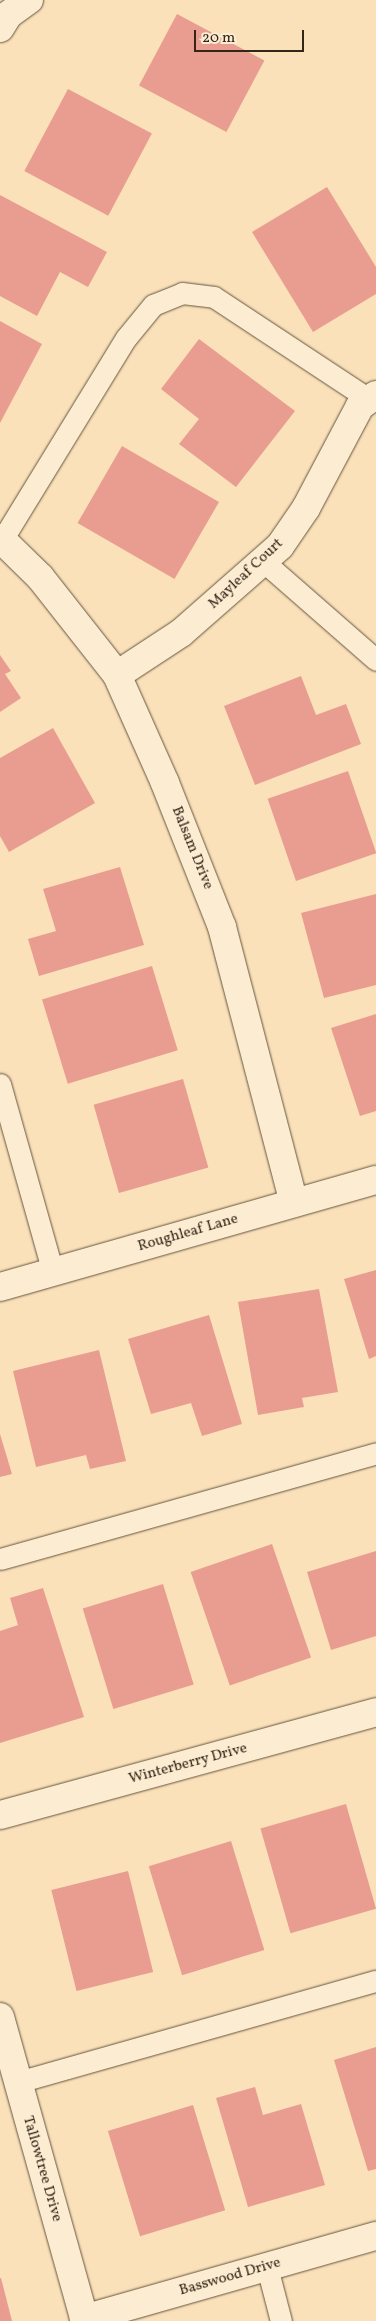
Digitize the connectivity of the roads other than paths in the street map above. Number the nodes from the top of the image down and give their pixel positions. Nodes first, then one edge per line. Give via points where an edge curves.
1 (29, 0) edge
2 (0, 28) edge
3 (373, 397) edge
4 (1, 539) edge
5 (263, 560) junction
6 (376, 660) edge
7 (117, 675) junction
8 (0, 1084) edge
9 (376, 1180) edge
10 (294, 1203) junction
11 (53, 1272) junction
12 (0, 1287) edge
13 (376, 1453) edge
14 (0, 1559) edge
15 (376, 1712) edge
16 (0, 1815) edge
17 (376, 1982) edge
18 (0, 2017) edge
19 (18, 2082) junction
20 (376, 2236) edge
21 (267, 2266) junction
22 (84, 2320) edge
23 (282, 2321) edge

1 - 2 street via 8,15
3 - 4 lane via 214,297 182,293 153,305 126,338
3 - 5 street, Mayleaf Court via 360,406 306,508 280,546
4 - 7 street, Balsam Drive via 40,578
5 - 6 lane
5 - 7 street, Mayleaf Court via 181,633
7 - 10 street, Balsam Drive via 166,783 222,927
8 - 11 lane
9 - 10 street, Roughleaf Lane
10 - 11 street, Roughleaf Lane
11 - 12 street, Roughleaf Lane
13 - 14 lane
15 - 16 street, Winterberry Drive
17 - 19 lane
18 - 19 street, Tallowtree Drive
19 - 22 street, Tallowtree Drive
20 - 21 street, Basswood Drive
21 - 22 street, Basswood Drive
21 - 23 lane

